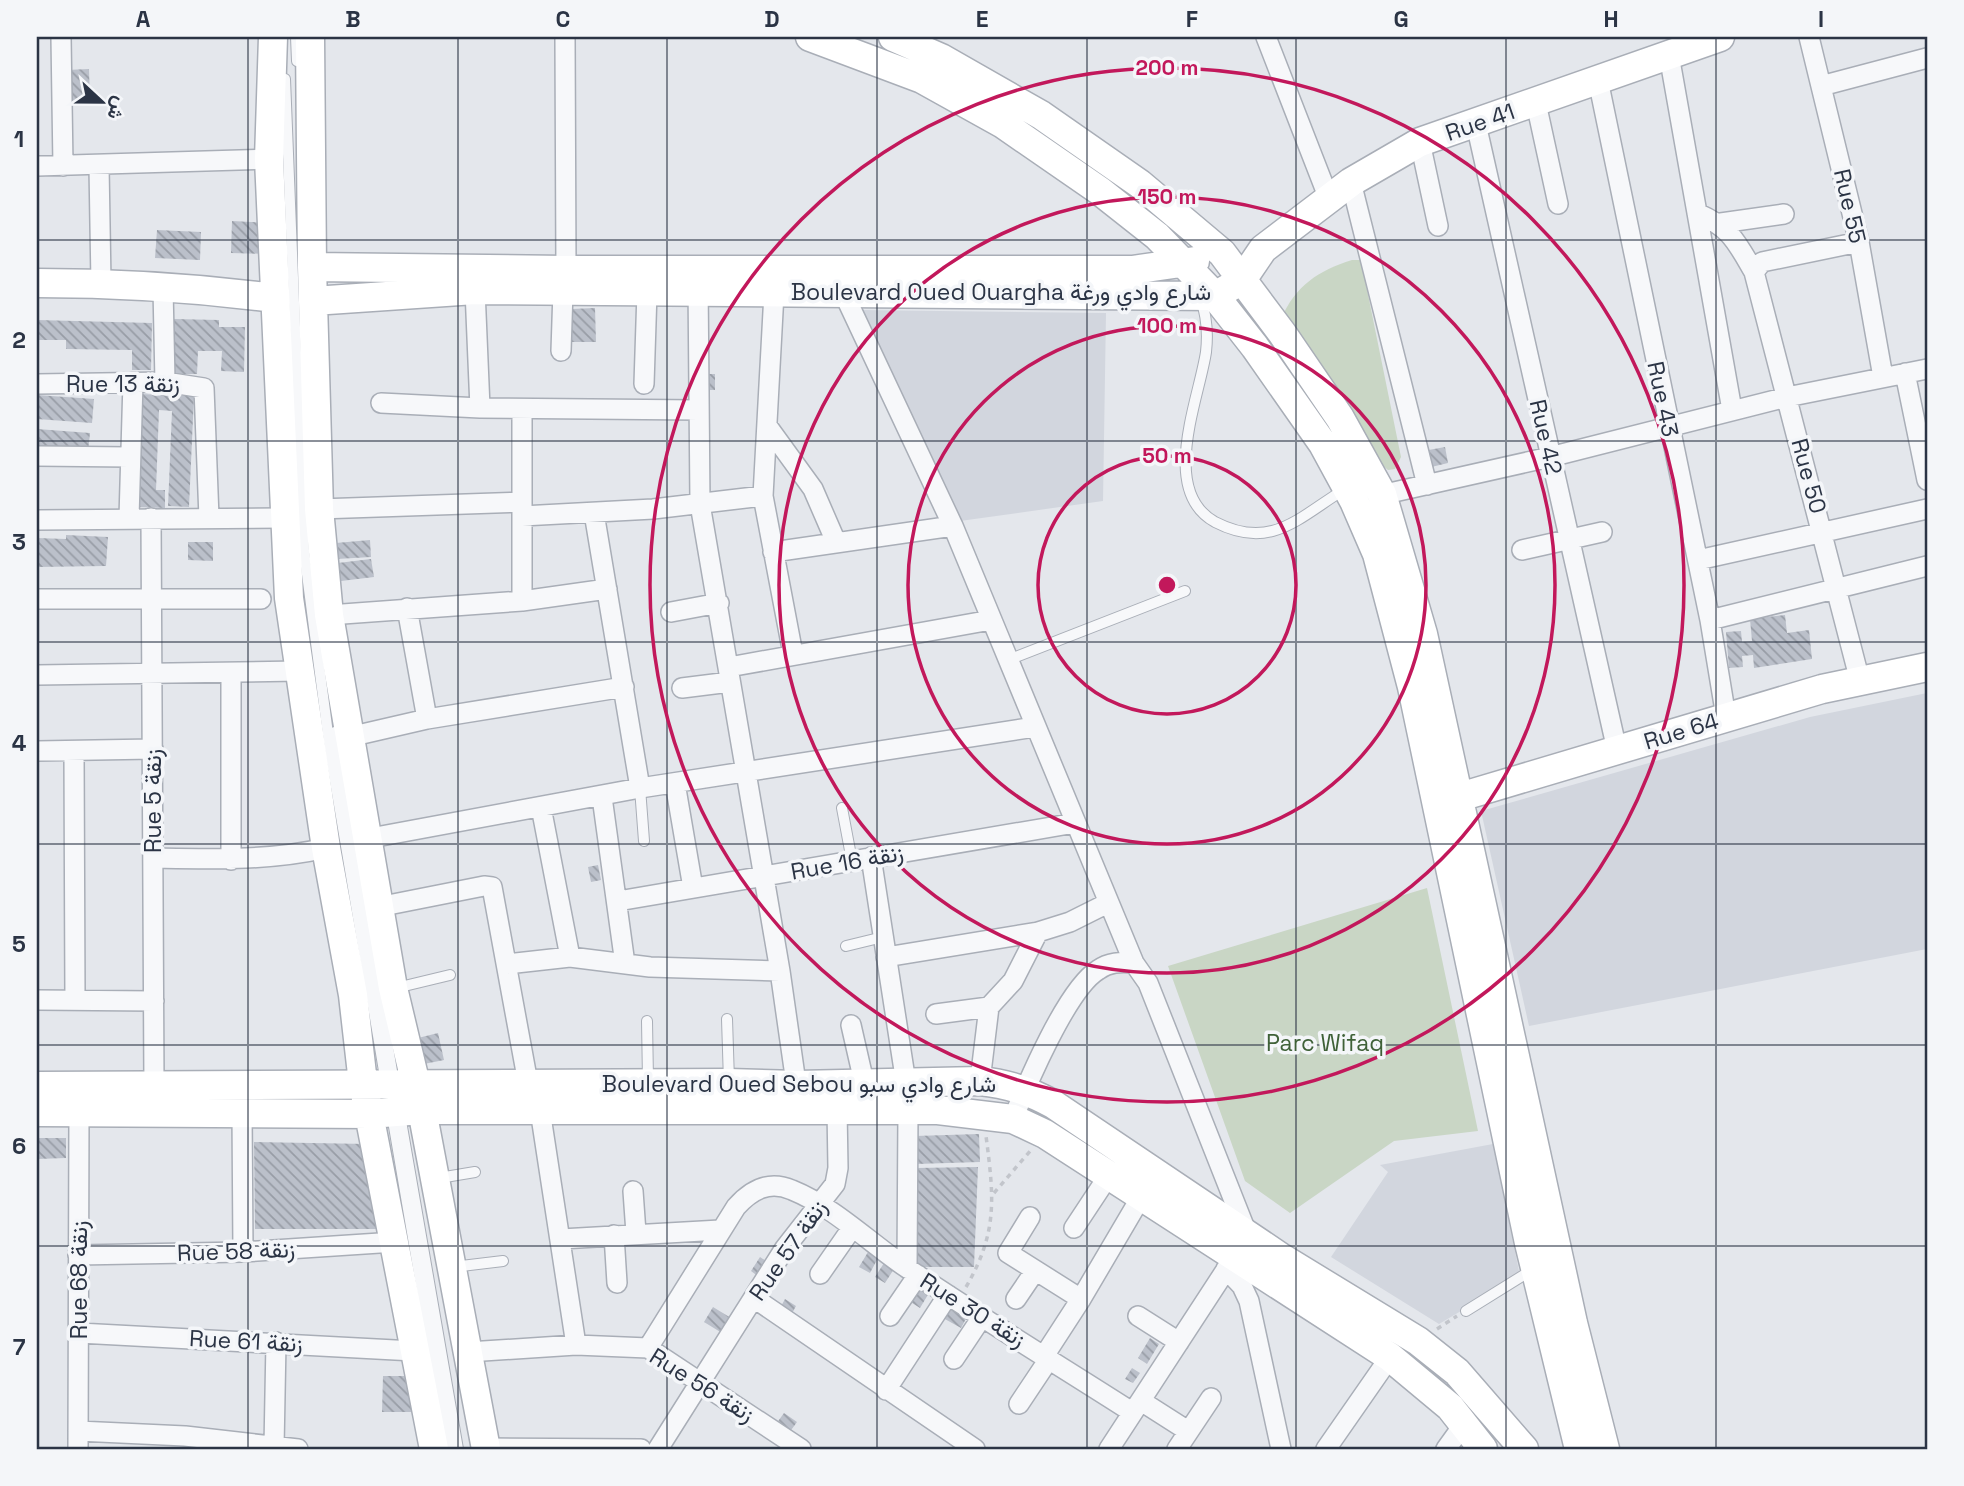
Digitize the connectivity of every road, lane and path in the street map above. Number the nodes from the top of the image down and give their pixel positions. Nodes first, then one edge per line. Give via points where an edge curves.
1 (61, 37) edge
2 (565, 37) edge
3 (810, 37) edge
4 (893, 37) edge
5 (1266, 37) edge
6 (1720, 37) edge
7 (1809, 37) edge
8 (289, 41) edge
9 (1669, 55) junction
10 (1927, 58) edge
11 (298, 78) dead end
12 (1598, 80) junction
13 (1821, 86) junction
14 (1536, 103) junction
15 (299, 118) dead end
16 (1476, 124) junction
17 (1420, 142) junction
18 (269, 159) junction
19 (37, 166) edge
20 (62, 166) junction
21 (99, 166) junction
22 (1351, 182) junction
23 (1329, 199) junction
24 (1558, 204) dead end
25 (1697, 213) junction
26 (1784, 214) dead end
27 (1721, 223) junction
28 (1438, 226) dead end
29 (1859, 242) junction
30 (1263, 249) junction
31 (1222, 253) junction
32 (1185, 265) junction
33 (312, 267) junction
34 (1754, 272) junction
35 (1242, 280) junction
36 (565, 281) junction
37 (698, 282) junction
38 (37, 283) edge
39 (102, 283) junction
40 (274, 287) junction
41 (163, 288) junction
42 (475, 290) junction
43 (647, 292) junction
44 (774, 293) junction
45 (844, 295) junction
46 (1208, 296) junction
47 (313, 301) junction
48 (561, 351) dead end
49 (1927, 369) edge
50 (1906, 373) junction
51 (1883, 377) junction
52 (133, 382) junction
53 (165, 382) junction
54 (37, 384) edge
55 (644, 384) dead end
56 (1787, 397) junction
57 (381, 402) dead end
58 (480, 408) junction
59 (522, 409) junction
60 (699, 410) junction
61 (1732, 410) junction
62 (1668, 425) junction
63 (768, 427) junction
64 (37, 457) edge
65 (129, 457) junction
66 (1550, 457) junction
67 (1927, 480) edge
68 (1427, 485) junction
69 (1351, 494) junction
70 (1382, 494) junction
71 (763, 496) junction
72 (700, 504) junction
73 (319, 509) junction
74 (522, 509) junction
75 (1927, 509) edge
76 (594, 513) junction
77 (129, 518) junction
78 (151, 518) junction
79 (209, 518) junction
80 (283, 518) junction
81 (37, 520) edge
82 (953, 526) junction
83 (1823, 531) junction
84 (1602, 533) dead end
85 (1570, 539) junction
86 (836, 542) junction
87 (1522, 550) dead end
88 (773, 552) junction
89 (1698, 560) junction
90 (1927, 566) edge
91 (1836, 587) junction
92 (607, 589) junction
93 (1185, 591) dead end
94 (152, 597) junction
95 (37, 599) edge
96 (261, 599) dead end
97 (522, 601) junction
98 (719, 603) junction
99 (407, 608) junction
100 (671, 612) dead end
101 (329, 615) junction
102 (991, 620) junction
103 (1710, 620) junction
104 (793, 654) junction
105 (1008, 660) junction
106 (1927, 667) edge
107 (299, 671) junction
108 (231, 673) junction
109 (730, 674) junction
110 (37, 675) edge
111 (152, 675) junction
112 (1860, 681) junction
113 (624, 687) junction
114 (682, 688) dead end
115 (1726, 717) junction
116 (427, 719) junction
117 (1035, 727) junction
118 (349, 737) junction
119 (153, 749) junction
120 (1617, 750) junction
121 (37, 751) edge
122 (74, 752) junction
123 (744, 772) junction
124 (675, 783) junction
125 (640, 788) junction
126 (601, 797) junction
127 (1448, 801) junction
128 (541, 807) junction
129 (842, 808) dead end
130 (1075, 823) junction
131 (365, 839) junction
132 (644, 841) dead end
133 (326, 848) junction
134 (153, 858) junction
135 (861, 859) junction
136 (231, 860) junction
137 (763, 877) junction
138 (693, 888) junction
139 (618, 901) junction
140 (1108, 903) junction
141 (378, 907) junction
142 (1038, 932) junction
143 (883, 937) junction
144 (846, 946) dead end
145 (570, 957) junction
146 (886, 957) junction
147 (508, 964) junction
148 (625, 964) junction
149 (1134, 964) junction
150 (780, 971) junction
151 (450, 975) dead end
152 (393, 988) junction
153 (37, 1000) edge
154 (75, 1000) junction
155 (154, 1001) junction
156 (989, 1007) junction
157 (936, 1014) dead end
158 (727, 1019) dead end
159 (647, 1021) dead end
160 (851, 1025) dead end
161 (979, 1080) junction
162 (864, 1082) junction
163 (528, 1083) junction
164 (648, 1083) junction
165 (729, 1083) junction
166 (906, 1083) junction
167 (154, 1085) junction
168 (37, 1086) edge
169 (1025, 1089) junction
170 (798, 1097) junction
171 (393, 1098) junction
172 (837, 1109) junction
173 (79, 1111) junction
174 (540, 1111) junction
175 (908, 1111) junction
176 (37, 1112) edge
177 (242, 1112) junction
178 (983, 1114) junction
179 (1013, 1119) junction
180 (1045, 1134) junction
181 (475, 1172) dead end
182 (1109, 1175) junction
183 (435, 1179) junction
184 (633, 1191) dead end
185 (994, 1193) junction
186 (1141, 1197) junction
187 (817, 1204) junction
188 (1030, 1217) dead end
189 (852, 1228) junction
190 (1074, 1228) dead end
191 (720, 1230) junction
192 (636, 1233) junction
193 (614, 1235) junction
194 (561, 1238) junction
195 (395, 1242) junction
196 (243, 1252) junction
197 (1236, 1254) junction
198 (78, 1255) junction
199 (503, 1261) dead end
200 (1547, 1264) junction
201 (453, 1267) junction
202 (1035, 1271) junction
203 (912, 1272) junction
204 (820, 1274) dead end
205 (617, 1283) dead end
206 (754, 1298) junction
207 (953, 1298) junction
208 (1016, 1299) dead end
209 (1082, 1299) junction
210 (1466, 1311) joint
211 (890, 1316) dead end
212 (1138, 1316) dead end
213 (982, 1317) junction
214 (79, 1333) junction
215 (1431, 1333) dead end
216 (276, 1342) junction
217 (1179, 1342) junction
218 (576, 1345) junction
219 (648, 1348) junction
220 (414, 1351) junction
221 (468, 1352) junction
222 (1047, 1357) junction
223 (1390, 1357) junction
224 (954, 1359) dead end
225 (702, 1381) junction
226 (886, 1391) junction
227 (1211, 1398) dead end
228 (1020, 1404) dead end
229 (1137, 1407) junction
230 (1464, 1424) junction
231 (1188, 1432) junction
232 (78, 1440) edge
233 (1277, 1446) edge
234 (274, 1447) junction
235 (584, 1448) edge
236 (298, 1449) edge
237 (435, 1449) edge
238 (449, 1449) edge
239 (477, 1449) edge
240 (641, 1449) edge
241 (658, 1449) edge
242 (801, 1449) edge
243 (975, 1449) edge
244 (1109, 1449) edge
245 (1177, 1449) edge
246 (1326, 1449) edge
247 (1446, 1449) edge
248 (1483, 1449) edge
249 (1524, 1449) edge
250 (1579, 1449) edge
251 (1605, 1449) edge

1 - 20 street
2 - 36 street
3 - 32 street via 922,79 1003,124 1100,191
4 - 31 street via 941,58 1041,115 1140,184
5 - 23 street
6 - 9 street, Rue 41
7 - 13 street, Rue 55
8 - 11 lane
8 - 18 street
8 - 33 street
8 - 171 lane via 304,551 331,757
9 - 12 street, Rue 41
9 - 25 street
10 - 13 street
12 - 14 street, Rue 41
12 - 62 street, Rue 43
13 - 29 street, Rue 55
14 - 16 street, Rue 41
14 - 24 street
15 - 171 lane via 313,546 339,759
16 - 17 street, Rue 41
16 - 66 street, Rue 42
17 - 22 street, Rue 41
17 - 28 street
18 - 21 street
18 - 40 street
19 - 20 street
20 - 21 street
21 - 39 street
22 - 23 street, Rue 41
22 - 68 street
23 - 30 street, Rue 41
25 - 27 street
25 - 61 street
26 - 27 street
27 - 34 street, Rue 50
29 - 34 street via 1762,262
29 - 51 street, Rue 55
30 - 31 street, Boulevard Oued Ouargha شارع وادي ورغة
30 - 35 street, Boulevard Oued Ouargha شارع وادي ورغة
31 - 32 street, Boulevard Oued Ouargha شارع وادي ورغة
31 - 35 street
32 - 37 street, Boulevard Oued Ouargha شارع وادي ورغة
32 - 46 street
33 - 36 street, Boulevard Oued Ouargha شارع وادي ورغة
33 - 47 street
34 - 56 street, Rue 50
35 - 46 street, Boulevard Oued Ouargha شارع وادي ورغة
35 - 70 street via 1340,418
36 - 37 street, Boulevard Oued Ouargha شارع وادي ورغة
36 - 42 street, Boulevard Oued Ouargha شارع وادي ورغة
36 - 43 street, Boulevard Oued Ouargha شارع وادي ورغة
36 - 48 street
37 - 43 street, Boulevard Oued Ouargha شارع وادي ورغة
37 - 44 street, Boulevard Oued Ouargha شارع وادي ورغة
37 - 60 street
38 - 39 street
39 - 41 street
40 - 41 street
40 - 80 street
41 - 53 street
42 - 47 street, Boulevard Oued Ouargha شارع وادي ورغة
42 - 58 street
43 - 55 street
44 - 45 street, Boulevard Oued Ouargha شارع وادي ورغة
44 - 63 street
45 - 46 street, Boulevard Oued Ouargha شارع وادي ورغة
45 - 82 street
46 - 69 street via 1323,444
46 - 69 lane via 1206,351 1185,448 1185,471 1193,498 1206,516 1251,536 1267,535
47 - 73 street
49 - 50 street
50 - 51 street
50 - 67 street
51 - 56 street
52 - 53 street, Rue 13 زنقة
52 - 54 street, Rue 13 زنقة
52 - 65 street
53 - 79 street, Rue 13 زنقة via 204,388
56 - 61 street
56 - 83 street, Rue 50
57 - 58 street
58 - 59 street
59 - 60 street
59 - 74 street
60 - 72 street
61 - 62 street
62 - 66 street
62 - 89 street, Rue 43
63 - 71 street
63 - 86 street via 813,489
64 - 65 street
65 - 77 street
66 - 68 street
66 - 85 street, Rue 42
68 - 70 street
69 - 70 street
69 - 127 street via 1377,554
70 - 127 street via 1423,634
71 - 72 street
71 - 88 street
72 - 76 street
72 - 98 street
73 - 74 street
73 - 101 street
74 - 76 street
74 - 97 street
75 - 83 street
76 - 92 street
77 - 78 street
77 - 81 street
78 - 79 street
78 - 94 street, Rue 5 زنقة
79 - 80 street
80 - 107 street
82 - 86 street
82 - 102 street
83 - 89 street
83 - 91 street, Rue 50
84 - 85 street
85 - 87 street
85 - 120 street, Rue 42
86 - 88 street
88 - 104 street
89 - 103 street, Rue 43
90 - 91 street
91 - 103 street
91 - 112 street, Rue 50
92 - 97 street
92 - 113 street
93 - 105 lane
94 - 95 street
94 - 96 street
94 - 111 street, Rue 5 زنقة
97 - 99 street
98 - 100 street
98 - 109 street
99 - 101 street
99 - 116 street
101 - 118 street
102 - 104 street
102 - 105 street
103 - 115 street, Rue 43
104 - 109 street
105 - 117 street
106 - 112 street, Rue 64
107 - 108 street
107 - 133 street
108 - 111 street
108 - 136 street
109 - 114 street
109 - 123 street
110 - 111 street
111 - 119 street, Rue 5 زنقة
112 - 115 street, Rue 64
113 - 116 street
113 - 125 street
115 - 120 street, Rue 64
116 - 118 street
117 - 123 street
117 - 130 street
118 - 131 street
119 - 122 street
119 - 134 street, Rue 5 زنقة
120 - 127 street, Rue 64
121 - 122 street
122 - 154 street
123 - 124 street
123 - 137 street
124 - 125 street
124 - 138 street
125 - 126 street
125 - 132 lane
126 - 128 street
126 - 139 street
127 - 200 street
128 - 131 street
128 - 145 street
129 - 135 lane
130 - 135 street, Rue 16 زنقة
130 - 140 street
131 - 141 street
133 - 136 street
133 - 171 street via 353,995
134 - 136 street
134 - 155 street, Rue 5 زنقة
135 - 137 street, Rue 16 زنقة
135 - 143 street
137 - 138 street, Rue 16 زنقة
137 - 150 street
138 - 139 street, Rue 16 زنقة
139 - 148 street
140 - 142 street
140 - 149 street
141 - 147 street via 492,887
141 - 152 street
142 - 146 street
142 - 156 street via 1013,981
143 - 144 lane
143 - 146 street
145 - 147 street
145 - 148 street
146 - 166 street
147 - 163 street
148 - 150 street
149 - 169 street via 1110,964 1083,983
149 - 197 street via 1148,983
150 - 170 street
151 - 152 lane
152 - 171 street
153 - 154 street
154 - 155 street
155 - 167 street, Rue 5 زنقة
156 - 157 street
156 - 161 street
158 - 165 lane
159 - 164 lane
160 - 162 street
161 - 166 street, Boulevard Oued Sebou شارع وادي سبو
161 - 169 street, Boulevard Oued Sebou شارع وادي سبو
162 - 166 street, Boulevard Oued Sebou شارع وادي سبو
162 - 170 street, Boulevard Oued Sebou شارع وادي سبو
163 - 164 street, Boulevard Oued Sebou شارع وادي سبو
163 - 171 street, Boulevard Oued Sebou شارع وادي سبو
164 - 165 street, Boulevard Oued Sebou شارع وادي سبو
165 - 170 street, Boulevard Oued Sebou شارع وادي سبو
167 - 168 street, Boulevard Oued Sebou شارع وادي سبو
167 - 171 street, Boulevard Oued Sebou شارع وادي سبو
169 - 179 street
169 - 197 street, Boulevard Oued Sebou شارع وادي سبو via 1053,1104
170 - 172 street, Boulevard Oued Sebou شارع وادي سبو
170 - 174 street, Boulevard Oued Sebou شارع وادي سبو
171 - 174 street, Boulevard Oued Sebou شارع وادي سبو
171 - 177 street, Boulevard Oued Sebou شارع وادي سبو
171 - 183 street
171 - 195 street
171 - 238 lane
171 - 239 lane
172 - 175 street, Boulevard Oued Sebou شارع وادي سبو
172 - 187 street, Rue 57 زنقة via 837,1177
173 - 176 street, Boulevard Oued Sebou شارع وادي سبو
173 - 177 street, Boulevard Oued Sebou شارع وادي سبو
173 - 198 street, Rue 68 زنقة
174 - 194 street
175 - 178 street, Boulevard Oued Sebou شارع وادي سبو
175 - 203 street
177 - 196 street
178 - 179 street, Boulevard Oued Sebou شارع وادي سبو
178 - 185 path
179 - 180 street, Boulevard Oued Sebou شارع وادي سبو
180 - 182 street, Boulevard Oued Sebou شارع وادي سبو
180 - 185 path
181 - 183 lane
182 - 186 street, Boulevard Oued Sebou شارع وادي سبو
182 - 190 street
183 - 201 street
184 - 192 street
185 - 207 path via 984,1255
186 - 197 street, Boulevard Oued Sebou شارع وادي سبو
186 - 209 street
187 - 189 street, Rue 30 زنقة
187 - 191 street, Rue 30 زنقة via 791,1189 763,1187 750,1192
187 - 206 street, Rue 57 زنقة
188 - 202 street via 1008,1253
189 - 203 street, Rue 30 زنقة
189 - 204 street
191 - 192 street
191 - 219 street, Rue 30 زنقة
192 - 193 street
193 - 194 street
193 - 205 street
194 - 218 street
195 - 196 street, Rue 58 زنقة
195 - 220 street
196 - 198 street, Rue 58 زنقة
197 - 217 street
197 - 223 street, Boulevard Oued Sebou شارع وادي سبو
197 - 233 street
197 - 249 street, Boulevard Oued Sebou شارع وادي سبو via 1428,1349 1457,1372
198 - 214 street, Rue 68 زنقة
199 - 201 lane
200 - 210 lane
200 - 250 street
200 - 251 street
201 - 221 street
202 - 208 street
202 - 209 street
203 - 207 street, Rue 30 زنقة
203 - 211 street
206 - 225 street, Rue 57 زنقة
206 - 226 street
207 - 213 street, Rue 30 زنقة
207 - 226 street
209 - 222 street
210 - 215 path
212 - 217 street
213 - 222 street, Rue 30 زنقة
213 - 224 street
214 - 216 street, Rue 61 زنقة
214 - 232 street, Rue 68 زنقة
216 - 220 street, Rue 61 زنقة
216 - 234 street
217 - 229 street
218 - 219 street, Rue 56 زنقة
218 - 221 street, Rue 56 زنقة
219 - 225 street, Rue 56 زنقة
220 - 237 street
221 - 239 street
222 - 228 street
222 - 229 street, Rue 30 زنقة
223 - 230 street, Boulevard Oued Sebou شارع وادي سبو via 1418,1377
223 - 246 street
225 - 241 street, Rue 57 زنقة
225 - 242 street, Rue 56 زنقة
226 - 243 street
227 - 231 street
229 - 231 street, Rue 30 زنقة
229 - 244 street
230 - 247 street
230 - 248 street, Boulevard Oued Sebou شارع وادي سبو
231 - 245 street
232 - 234 street via 185,1436
234 - 236 street
235 - 239 street
235 - 240 street

